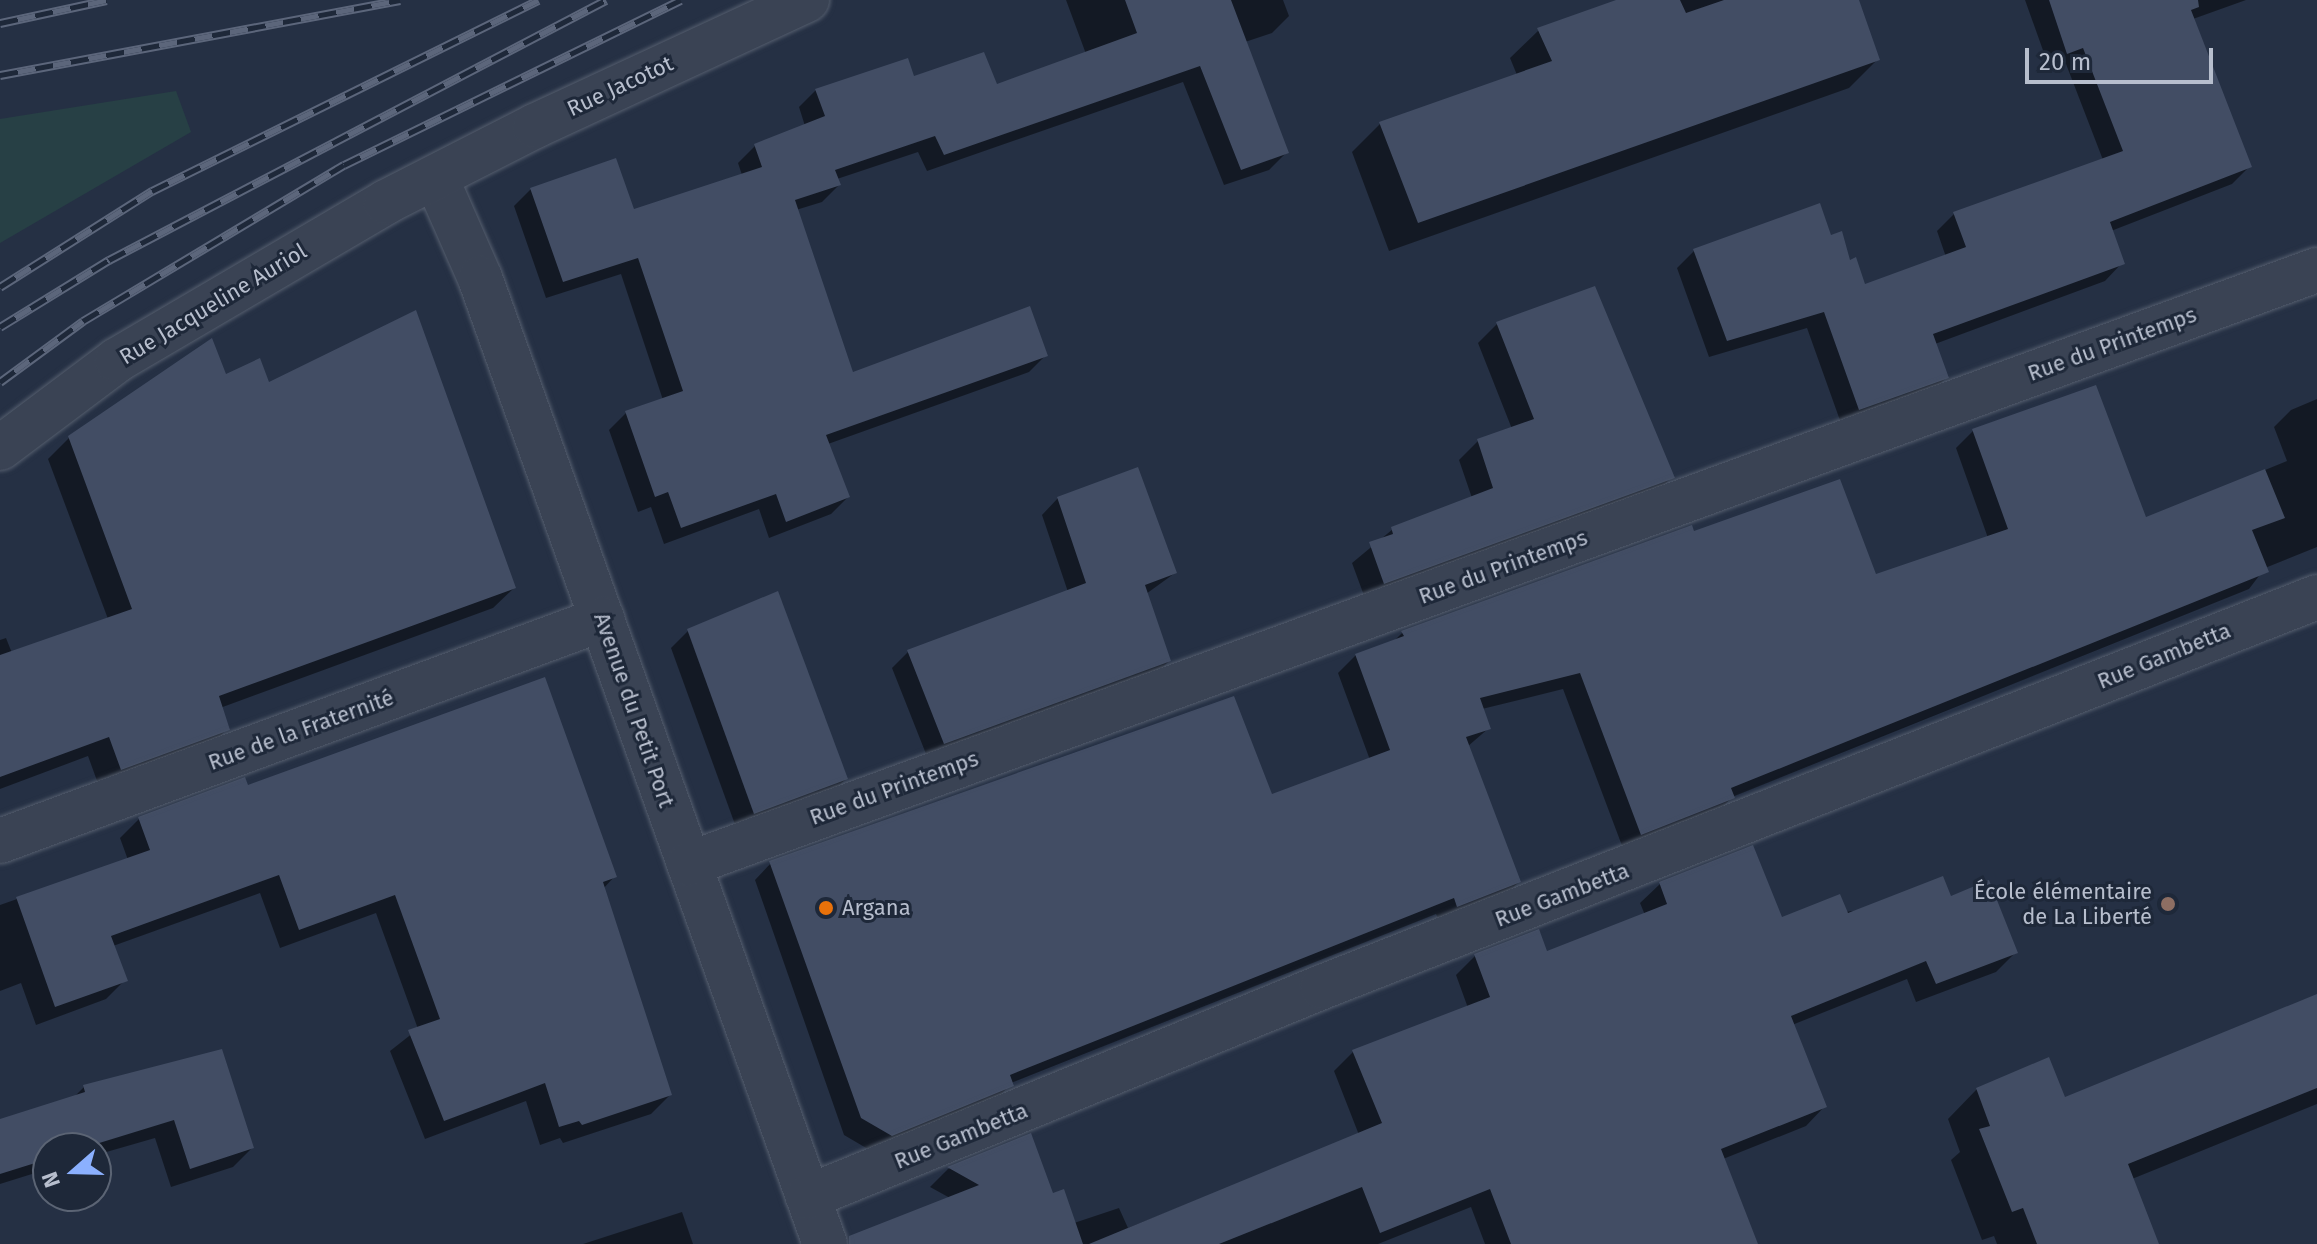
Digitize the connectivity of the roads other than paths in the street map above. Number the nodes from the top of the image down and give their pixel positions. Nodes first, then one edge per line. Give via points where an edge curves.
1 (807, 0) edge
2 (436, 178) junction
3 (2317, 270) edge
4 (0, 448) edge
5 (2317, 597) edge
6 (602, 619) junction
7 (0, 841) edge
8 (689, 864) junction
9 (808, 1197) junction
10 (825, 1244) edge

1 - 2 street, Rue Jacotot via 535,126
2 - 4 street, Rue Jacqueline Auriol via 117,360
2 - 6 street, Avenue du Petit Port via 480,278
3 - 8 street, Rue du Printemps
5 - 9 street, Rue Gambetta via 1322,987
6 - 7 street, Rue de la Fraternité
6 - 8 street, Avenue du Petit Port
8 - 9 street, Avenue du Petit Port
9 - 10 street, Avenue du Petit Port

